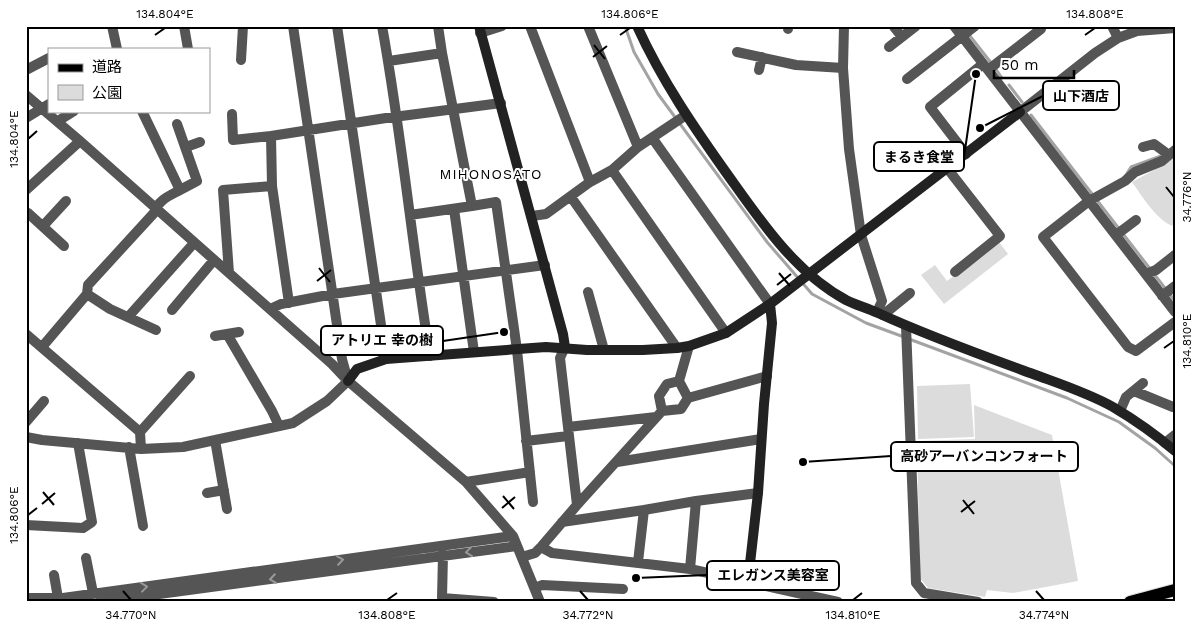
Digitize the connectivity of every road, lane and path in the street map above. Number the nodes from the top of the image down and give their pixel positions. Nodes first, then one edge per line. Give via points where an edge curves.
1 (112, 26) edge
2 (184, 26) edge
3 (243, 26) edge
4 (293, 26) edge
5 (336, 26) edge
6 (382, 26) edge
7 (438, 26) edge
8 (502, 26) edge
9 (530, 26) edge
10 (588, 26) edge
11 (637, 26) edge
12 (844, 26) edge
13 (916, 26) edge
14 (954, 26) edge
15 (975, 26) edge
16 (1112, 26) edge
17 (894, 27) edge
18 (1175, 28) edge
19 (1041, 29) dead end
20 (480, 30) edge
21 (902, 37) junction
22 (962, 37) junction
23 (1118, 38) junction
24 (889, 47) dead end
25 (117, 48) edge
26 (188, 48) edge
27 (737, 52) dead end
28 (442, 53) junction
29 (762, 57) junction
30 (48, 59) edge
31 (241, 60) dead end
32 (389, 61) junction
33 (990, 67) junction
34 (843, 68) junction
35 (26, 70) edge
36 (759, 70) dead end
37 (907, 79) dead end
38 (26, 95) edge
39 (500, 103) junction
40 (45, 106) edge
41 (452, 110) junction
42 (50, 112) edge
43 (72, 112) edge
44 (142, 112) edge
45 (1020, 112) junction
46 (232, 114) dead end
47 (686, 115) junction
48 (395, 117) junction
49 (26, 118) edge
50 (58, 121) junction
51 (350, 123) junction
52 (178, 124) dead end
53 (307, 130) junction
54 (270, 136) junction
55 (653, 139) junction
56 (80, 141) junction
57 (200, 142) dead end
58 (1143, 146) dead end
59 (186, 147) junction
60 (638, 147) junction
61 (1172, 152) edge
62 (966, 154) junction
63 (947, 168) junction
64 (612, 170) junction
65 (590, 182) junction
66 (272, 186) junction
67 (26, 190) edge
68 (180, 190) junction
69 (571, 196) junction
70 (66, 201) dead end
71 (1089, 201) junction
72 (472, 206) junction
73 (155, 208) junction
74 (454, 209) junction
75 (27, 212) edge
76 (410, 215) junction
77 (532, 216) junction
78 (1136, 220) dead end
79 (43, 226) junction
80 (861, 235) junction
81 (1116, 235) junction
82 (194, 243) junction
83 (64, 246) dead end
84 (1175, 256) edge
85 (214, 260) junction
86 (545, 265) junction
87 (507, 272) junction
88 (955, 272) dead end
89 (1151, 272) junction
90 (229, 273) junction
91 (808, 275) junction
92 (463, 277) junction
93 (418, 284) junction
94 (375, 289) junction
95 (1168, 291) edge
96 (588, 292) dead end
97 (910, 293) dead end
98 (87, 294) junction
99 (333, 294) junction
100 (289, 302) junction
101 (591, 304) junction
102 (770, 304) junction
103 (580, 307) dead end
104 (270, 309) junction
105 (172, 310) dead end
106 (1175, 312) edge
107 (880, 314) junction
108 (129, 316) junction
109 (1175, 322) edge
110 (906, 326) junction
111 (156, 330) dead end
112 (239, 332) dead end
113 (726, 333) junction
114 (26, 334) edge
115 (227, 334) junction
116 (215, 336) dead end
117 (689, 346) junction
118 (564, 347) junction
119 (42, 348) junction
120 (677, 348) junction
121 (517, 350) junction
122 (604, 350) junction
123 (474, 352) junction
124 (430, 356) junction
125 (386, 359) junction
126 (190, 376) dead end
127 (767, 376) junction
128 (679, 380) junction
129 (348, 381) junction
130 (1143, 383) dead end
131 (1134, 391) junction
132 (688, 398) junction
133 (44, 401) dead end
134 (1173, 407) dead end
135 (1120, 412) junction
136 (659, 414) junction
137 (26, 422) edge
138 (279, 426) junction
139 (140, 432) junction
140 (568, 432) junction
141 (1175, 435) edge
142 (26, 437) edge
143 (761, 439) junction
144 (215, 440) junction
145 (526, 440) junction
146 (78, 443) junction
147 (1165, 443) junction
148 (129, 447) junction
149 (141, 449) junction
150 (1175, 451) edge
151 (617, 462) junction
152 (530, 472) junction
153 (466, 482) junction
154 (224, 490) junction
155 (207, 493) dead end
156 (758, 493) junction
157 (696, 501) junction
158 (533, 502) dead end
159 (577, 505) junction
160 (227, 509) dead end
161 (644, 510) junction
162 (562, 522) junction
163 (26, 525) edge
164 (143, 526) dead end
165 (515, 541) junction
166 (542, 547) junction
167 (443, 555) junction
168 (403, 556) junction
169 (522, 557) junction
170 (86, 558) dead end
171 (638, 562) junction
172 (690, 569) junction
173 (307, 570) junction
174 (54, 575) dead end
175 (748, 581) junction
176 (535, 588) junction
177 (623, 589) dead end
178 (1175, 590) edge
179 (93, 594) junction
180 (26, 598) edge
181 (58, 598) junction
182 (100, 602) edge
183 (494, 602) edge
184 (540, 602) edge
185 (838, 602) edge
186 (978, 602) edge
187 (1130, 602) edge

1 - 25 street
2 - 26 street
3 - 31 street
4 - 53 street
5 - 51 street
6 - 32 street
7 - 28 street
8 - 20 street
9 - 65 street
10 - 60 street
11 - 47 street
12 - 34 street
13 - 21 street
14 - 22 street
15 - 22 street
16 - 23 street
17 - 21 street
18 - 23 street via 1137,30
19 - 33 street
20 - 39 street
21 - 24 street
22 - 33 street
22 - 37 street via 925,70
23 - 45 street
27 - 29 street
28 - 32 street
28 - 41 street
29 - 34 street via 796,65
29 - 36 street
30 - 35 street
32 - 48 street
33 - 45 street
33 - 62 street via 930,107
34 - 80 street via 849,149
38 - 40 street
39 - 41 street
39 - 77 street
40 - 49 street
41 - 48 street
41 - 72 street
42 - 50 street
43 - 50 street
44 - 68 street
45 - 62 street
45 - 71 street
46 - 54 street via 233,140
47 - 55 street
47 - 91 street via 758,217
48 - 51 street
48 - 76 street
50 - 56 street
51 - 53 street
51 - 94 street
52 - 59 street
53 - 54 street
53 - 99 street
54 - 66 street
55 - 60 street
55 - 102 street
56 - 67 street
56 - 73 street
57 - 59 street
58 - 61 street via 1154,144
59 - 68 street via 197,181
60 - 64 street
61 - 71 street via 1162,161 1135,172 1126,181
62 - 63 street
63 - 80 street
63 - 88 street via 1000,236
64 - 65 street
64 - 113 street
65 - 69 street
66 - 90 street via 223,190
66 - 100 street
68 - 73 street
69 - 77 street via 546,214
69 - 120 street
70 - 79 street
71 - 81 street
71 - 109 street via 1043,237 1128,347 1136,351
72 - 74 street
72 - 87 street via 496,202
73 - 82 street
73 - 98 street via 154,213 88,284
74 - 76 street
74 - 92 street
75 - 79 street
76 - 93 street
77 - 86 street
78 - 81 street
79 - 83 street
80 - 91 street
80 - 107 street via 882,301
81 - 89 street
82 - 85 street
82 - 108 street
84 - 89 street
85 - 90 street
85 - 105 street
86 - 87 street
86 - 118 street
87 - 92 street
87 - 121 street
89 - 95 street
90 - 104 street
91 - 102 street
91 - 107 street via 848,301
92 - 93 street
92 - 123 street
93 - 94 street
93 - 124 street
94 - 99 street
94 - 125 street
95 - 106 street
96 - 101 street
97 - 107 street
98 - 108 street via 110,309
98 - 119 street
99 - 100 street
99 - 129 street
100 - 104 street
101 - 103 street
101 - 122 street
102 - 113 street
102 - 127 street via 772,323
104 - 129 street
107 - 110 street
108 - 111 street
110 - 135 street via 1082,393
110 - 186 street via 916,583 924,593
112 - 115 street
113 - 117 street
114 - 119 street
115 - 116 street
115 - 138 street
117 - 120 street
117 - 128 street
118 - 121 street
118 - 122 street
118 - 140 street via 560,358
119 - 139 street
120 - 122 street
121 - 123 street
121 - 145 street
123 - 124 street
124 - 125 street
125 - 129 street via 357,369
126 - 139 street
127 - 132 street
127 - 143 street
128 - 132 street
128 - 136 street via 667,384 659,396
129 - 138 street via 313,412 293,423
129 - 153 street
130 - 131 street
131 - 134 street
131 - 135 street via 1126,397
132 - 136 street via 681,408
133 - 137 street
135 - 147 street
136 - 140 street
136 - 151 street
138 - 144 street
139 - 149 street
140 - 145 street
140 - 159 street
141 - 147 street
142 - 146 street
143 - 151 street
143 - 156 street
144 - 149 street
144 - 154 street
145 - 152 street
146 - 148 street
146 - 163 street via 92,522 83,528
147 - 150 street
148 - 149 street
148 - 164 street
151 - 159 street
152 - 153 street
152 - 158 street
153 - 165 street
154 - 155 street
154 - 160 street
156 - 157 street
156 - 175 street
157 - 161 street
157 - 172 street
159 - 162 street
161 - 162 street
161 - 171 street
162 - 166 street
165 -> 167 street
165 - 168 street
165 - 169 street
166 - 169 street
166 - 171 street via 552,553
167 - 168 street
167 - 183 street via 442,598
168 - 173 street
169 - 176 street
170 - 179 street
171 - 172 street
172 - 175 street
179 -> 173 street
173 -> 182 street
174 - 181 street
175 - 185 street
176 - 177 street via 542,585
176 - 184 street
178 - 187 main road
179 - 181 street
180 - 181 street

